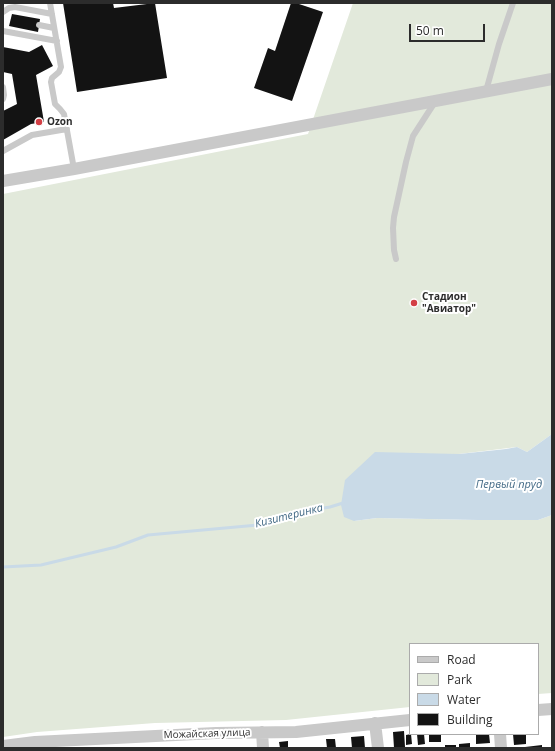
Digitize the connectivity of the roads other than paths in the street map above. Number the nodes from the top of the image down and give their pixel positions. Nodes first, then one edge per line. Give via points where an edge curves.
1 (50, 3) edge
2 (513, 3) edge
3 (3, 12) edge
4 (52, 14) junction
5 (39, 25) dead end
6 (54, 28) junction
7 (3, 31) edge
8 (57, 41) junction
9 (552, 79) edge
10 (3, 87) edge
11 (486, 91) junction
12 (3, 99) edge
13 (436, 101) junction
14 (67, 129) junction
15 (3, 151) edge
16 (74, 169) junction
17 (3, 181) edge
18 (396, 259) dead end
19 (552, 709) edge
20 (539, 710) edge
21 (409, 720) edge
22 (375, 724) junction
23 (262, 732) junction
24 (500, 735) edge
25 (142, 743) edge
26 (33, 745) edge
27 (3, 746) edge
28 (263, 748) edge
29 (378, 748) edge
30 (501, 748) edge

1 - 4 lane
2 - 11 lane
3 - 4 lane via 15,7
4 - 6 lane
5 - 6 lane
6 - 8 lane
7 - 8 lane
8 - 14 lane via 61,70 50,82 55,104 64,114
9 - 11 street
10 - 12 lane
11 - 13 street
13 - 16 street
13 - 18 lane via 413,136 406,162 393,223
14 - 15 lane via 32,135
14 - 16 lane
16 - 17 street
19 - 20 street
21 - 22 street, Можайская улица
22 - 23 street, Можайская улица via 296,732
22 - 29 street
23 - 25 street, Можайская улица via 216,733
23 - 28 street
24 - 30 street
25 - 26 street, Можайская улица
26 - 27 street, Можайская улица

